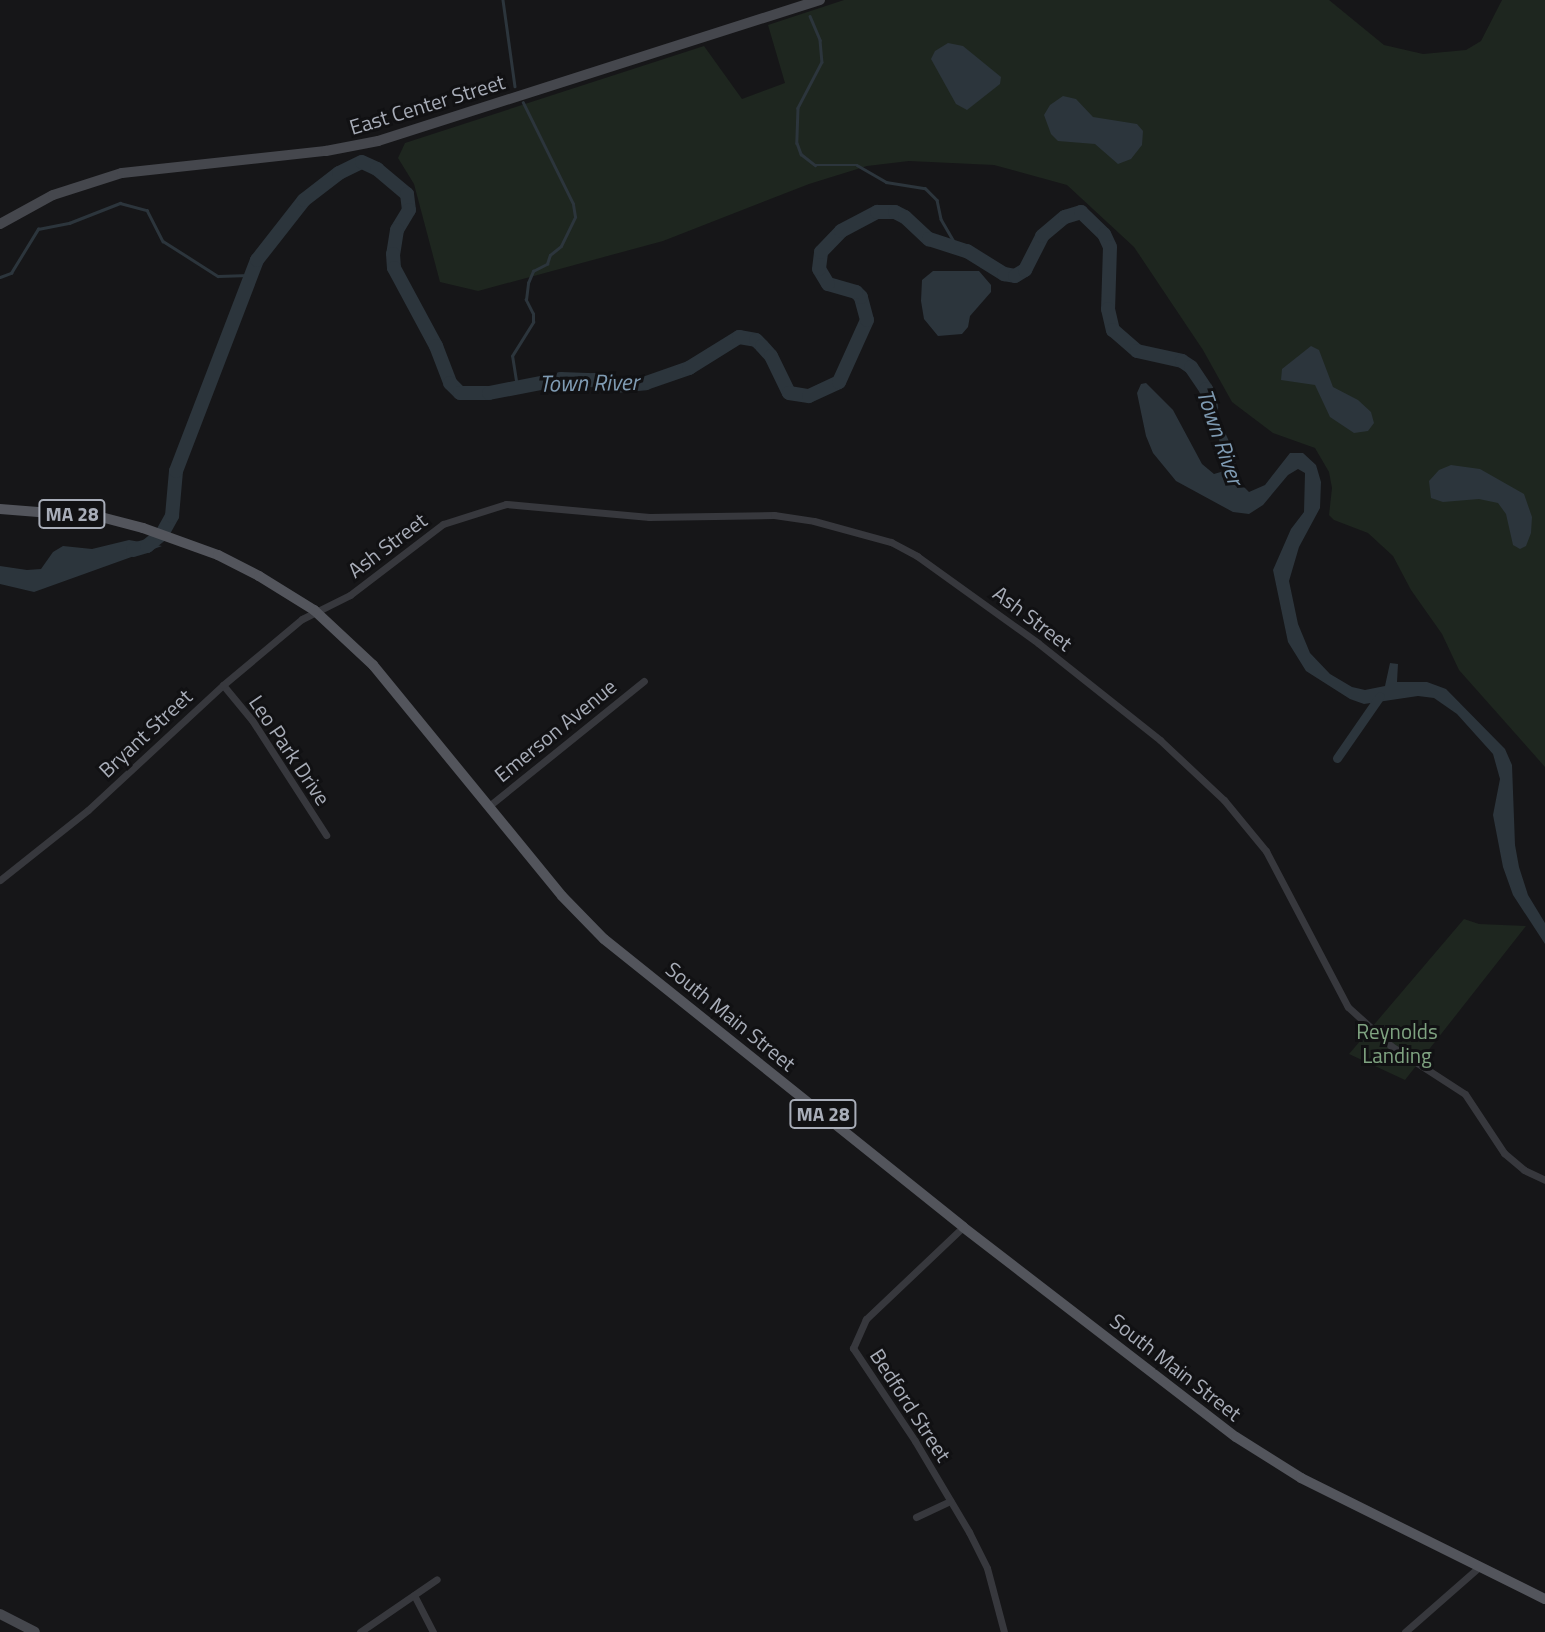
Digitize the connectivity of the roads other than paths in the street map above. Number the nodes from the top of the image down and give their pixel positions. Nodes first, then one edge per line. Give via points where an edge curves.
1 (820, 0) edge
2 (0, 224) edge
3 (0, 509) edge
4 (314, 610) junction
5 (644, 681) dead end
6 (222, 685) junction
7 (488, 806) junction
8 (326, 835) dead end
9 (0, 880) edge
10 (1545, 1180) edge
11 (963, 1227) junction
12 (951, 1501) junction
13 (916, 1517) dead end
14 (1479, 1567) junction
15 (437, 1579) dead end
16 (414, 1595) junction
17 (1545, 1599) edge
18 (0, 1614) edge
19 (35, 1632) edge
20 (360, 1632) edge
21 (433, 1632) edge
22 (1004, 1632) edge
23 (1405, 1632) edge

1 - 2 main road, East Center Street via 378,141 335,150 122,173 54,195
3 - 4 main road, South Main Street / MA 28 via 101,517 143,528 259,576
4 - 6 street, Bryant Street
4 - 7 main road, South Main Street / MA 28 via 373,665
4 - 10 street, Ash Street via 350,595 443,524 506,504 649,517 774,515 891,542 947,575 1038,643 1160,740 1224,800 1266,851 1348,1007 1391,1046 1465,1094 1504,1153
5 - 7 street, Emerson Avenue
6 - 8 street, Leo Park Drive via 252,720
6 - 9 street, Bryant Street via 88,810
7 - 11 main road, South Main Street / MA 28 via 604,939
11 - 12 street, Bedford Street via 866,1319 853,1348
11 - 14 main road, South Main Street / MA 28 via 1236,1437 1301,1478
12 - 13 street
12 - 22 street, Bedford Street via 987,1568
14 - 17 main road, South Main Street / MA 28
14 - 23 street
15 - 16 street
16 - 20 street
16 - 21 street
18 - 19 main road

